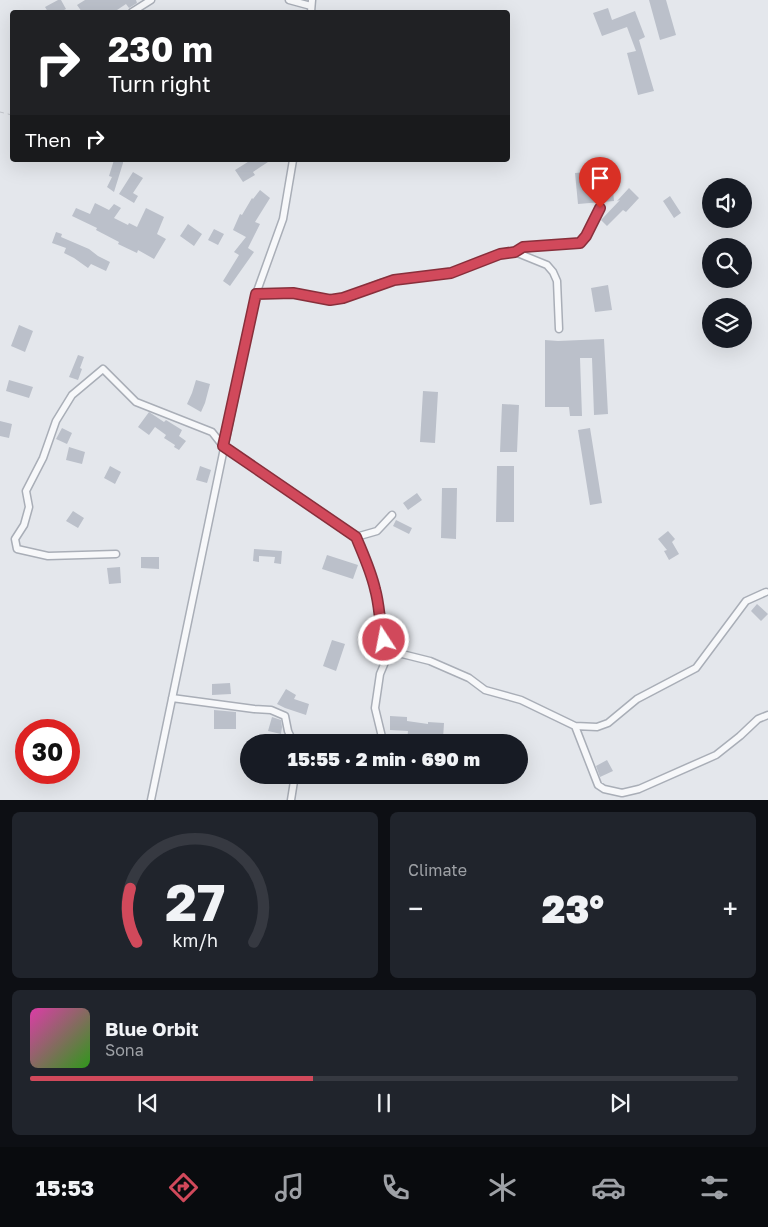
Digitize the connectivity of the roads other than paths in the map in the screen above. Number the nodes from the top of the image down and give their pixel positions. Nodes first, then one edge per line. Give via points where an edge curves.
1 (150, 0) edge
2 (289, 0) edge
3 (311, 6) edge
4 (135, 10) edge
5 (293, 162) edge
6 (600, 208) dead end
7 (515, 252) junction
8 (256, 294) junction
9 (559, 329) dead end
10 (223, 446) junction
11 (392, 515) dead end
12 (356, 537) junction
13 (116, 554) dead end
14 (766, 592) dead end
15 (386, 650) junction
16 (172, 698) junction
17 (768, 714) edge
18 (575, 726) junction
19 (290, 734) edge
20 (381, 734) edge
21 (294, 784) edge
22 (152, 800) edge
23 (291, 800) edge

1 - 4 street
2 - 3 street
5 - 8 street via 283,219
6 - 7 street via 580,243 532,245
7 - 8 street via 500,254 451,273 381,283 343,298 330,300 293,293
7 - 9 street via 547,265 553,272 557,281
8 - 10 street
10 - 12 street
10 - 13 street via 212,432 136,402 103,369 72,395 56,422 26,491 29,507 24,525 15,539 17,549 48,556
10 - 16 street
11 - 12 street via 377,531
12 - 15 street via 376,590
14 - 18 street via 746,601 696,668 637,699 608,722 597,727
15 - 18 street via 430,660 469,678 485,690 521,700
15 - 20 street via 388,655 380,674 376,708
16 - 19 street via 271,710 285,716
16 - 22 street
17 - 18 street via 716,755 639,789 622,793 598,785
21 - 23 street

